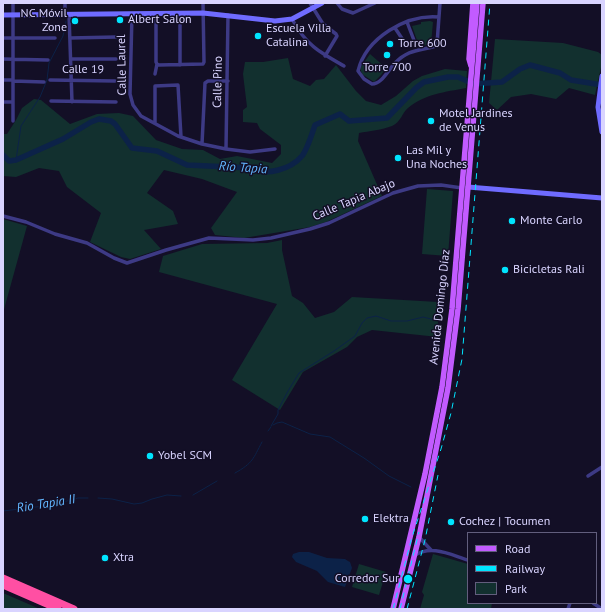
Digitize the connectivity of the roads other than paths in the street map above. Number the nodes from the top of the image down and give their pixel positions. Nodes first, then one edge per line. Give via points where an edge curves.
1 (13, 3) edge
2 (64, 3) edge
3 (203, 3) edge
4 (322, 3) edge
5 (337, 3) edge
6 (375, 3) edge
7 (440, 3) edge
8 (473, 3) edge
9 (477, 3) edge
10 (483, 3) edge
11 (487, 3) edge
12 (311, 6) edge
13 (156, 13) junction
14 (180, 13) junction
15 (203, 13) junction
16 (3, 14) edge
17 (13, 14) junction
18 (67, 14) junction
19 (132, 14) junction
20 (228, 15) junction
21 (439, 17) junction
22 (292, 19) junction
23 (407, 22) junction
24 (395, 28) junction
25 (116, 37) dead end
26 (3, 38) edge
27 (13, 38) junction
28 (55, 38) dead end
29 (70, 38) junction
30 (405, 43) dead end
31 (414, 43) dead end
32 (325, 56) junction
33 (3, 59) edge
34 (13, 59) junction
35 (71, 59) junction
36 (116, 59) dead end
37 (48, 60) dead end
38 (157, 64) junction
39 (180, 65) junction
40 (344, 66) dead end
41 (475, 72) junction
42 (155, 74) dead end
43 (602, 77) edge
44 (3, 80) edge
45 (50, 80) dead end
46 (71, 80) junction
47 (13, 81) junction
48 (115, 81) dead end
49 (228, 81) junction
50 (44, 82) dead end
51 (3, 102) edge
52 (13, 102) junction
53 (51, 102) dead end
54 (72, 102) junction
55 (116, 102) dead end
56 (13, 121) dead end
57 (155, 124) junction
58 (602, 132) edge
59 (181, 137) junction
60 (202, 144) junction
61 (226, 149) junction
62 (275, 149) dead end
63 (465, 188) junction
64 (602, 198) edge
65 (3, 216) edge
66 (602, 467) edge
67 (588, 476) dead end
68 (419, 537) junction
69 (431, 550) junction
70 (414, 556) junction
71 (467, 560) edge
72 (3, 578) edge
73 (3, 585) edge
74 (58, 609) edge
75 (74, 609) edge
76 (393, 609) edge
77 (401, 609) edge

1 - 17 street
2 - 18 street
3 - 15 street
4 - 12 street
5 - 6 street via 342,9 353,13
7 - 21 street
8 - 41 main road via 469,59
9 - 41 main road, Avenida Domingo Díaz
10 - 41 main road, Avenida Domingo Díaz
11 - 41 main road via 483,58
12 - 22 street
12 - 32 street via 323,24 337,36
13 - 14 street
13 - 19 street
13 - 38 street
14 - 15 street
14 - 39 street
15 - 20 street
15 - 39 street via 204,62 201,65
16 - 17 street
17 - 18 street
17 - 27 street
18 - 19 street
18 - 29 street
19 - 57 street, Calle Laurel via 130,94 133,105 141,116
20 - 22 street via 275,21
20 - 49 street, Calle Pino
21 - 23 street via 426,17
21 - 24 street via 436,46 417,50 402,57 378,83 372,84 364,80 358,70 360,62 366,51 379,38
22 - 32 street via 307,42
23 - 24 street
23 - 31 street
24 - 30 street
25 - 29 street
26 - 27 street
27 - 28 street
27 - 34 street
29 - 35 street
32 - 40 street
33 - 34 street
34 - 37 street
34 - 47 street
35 - 36 street
35 - 46 street
38 - 39 street
38 - 42 street
41 - 63 main road, Avenida Domingo Díaz
43 - 58 street via 598,106
44 - 47 street
45 - 46 street, Calle 19
46 - 48 street, Calle 19
46 - 54 street
47 - 50 street
47 - 52 street
49 - 60 street via 205,83
49 - 61 street, Calle Pino
51 - 52 street
52 - 56 street
53 - 54 street
54 - 55 street
57 - 59 street, Calle Laurel
57 - 59 street via 155,86 178,85
59 - 60 street, Calle Laurel
60 - 61 street, Calle Laurel
61 - 62 street, Calle Laurel via 250,152
63 - 64 street
63 - 65 street, Calle Tapia Abajo via 427,184 393,194 310,229 253,240 209,238 127,263 87,243
63 - 68 main road, Avenida Domingo Díaz via 458,309 449,380
63 - 76 main road, Avenida Domingo Díaz via 442,387 426,474
66 - 67 street
68 - 69 street
68 - 70 main road, Avenida Domingo Díaz
69 - 70 street via 422,551
69 - 71 street
70 - 77 main road, Avenida Domingo Díaz
72 - 75 highway
73 - 74 highway

